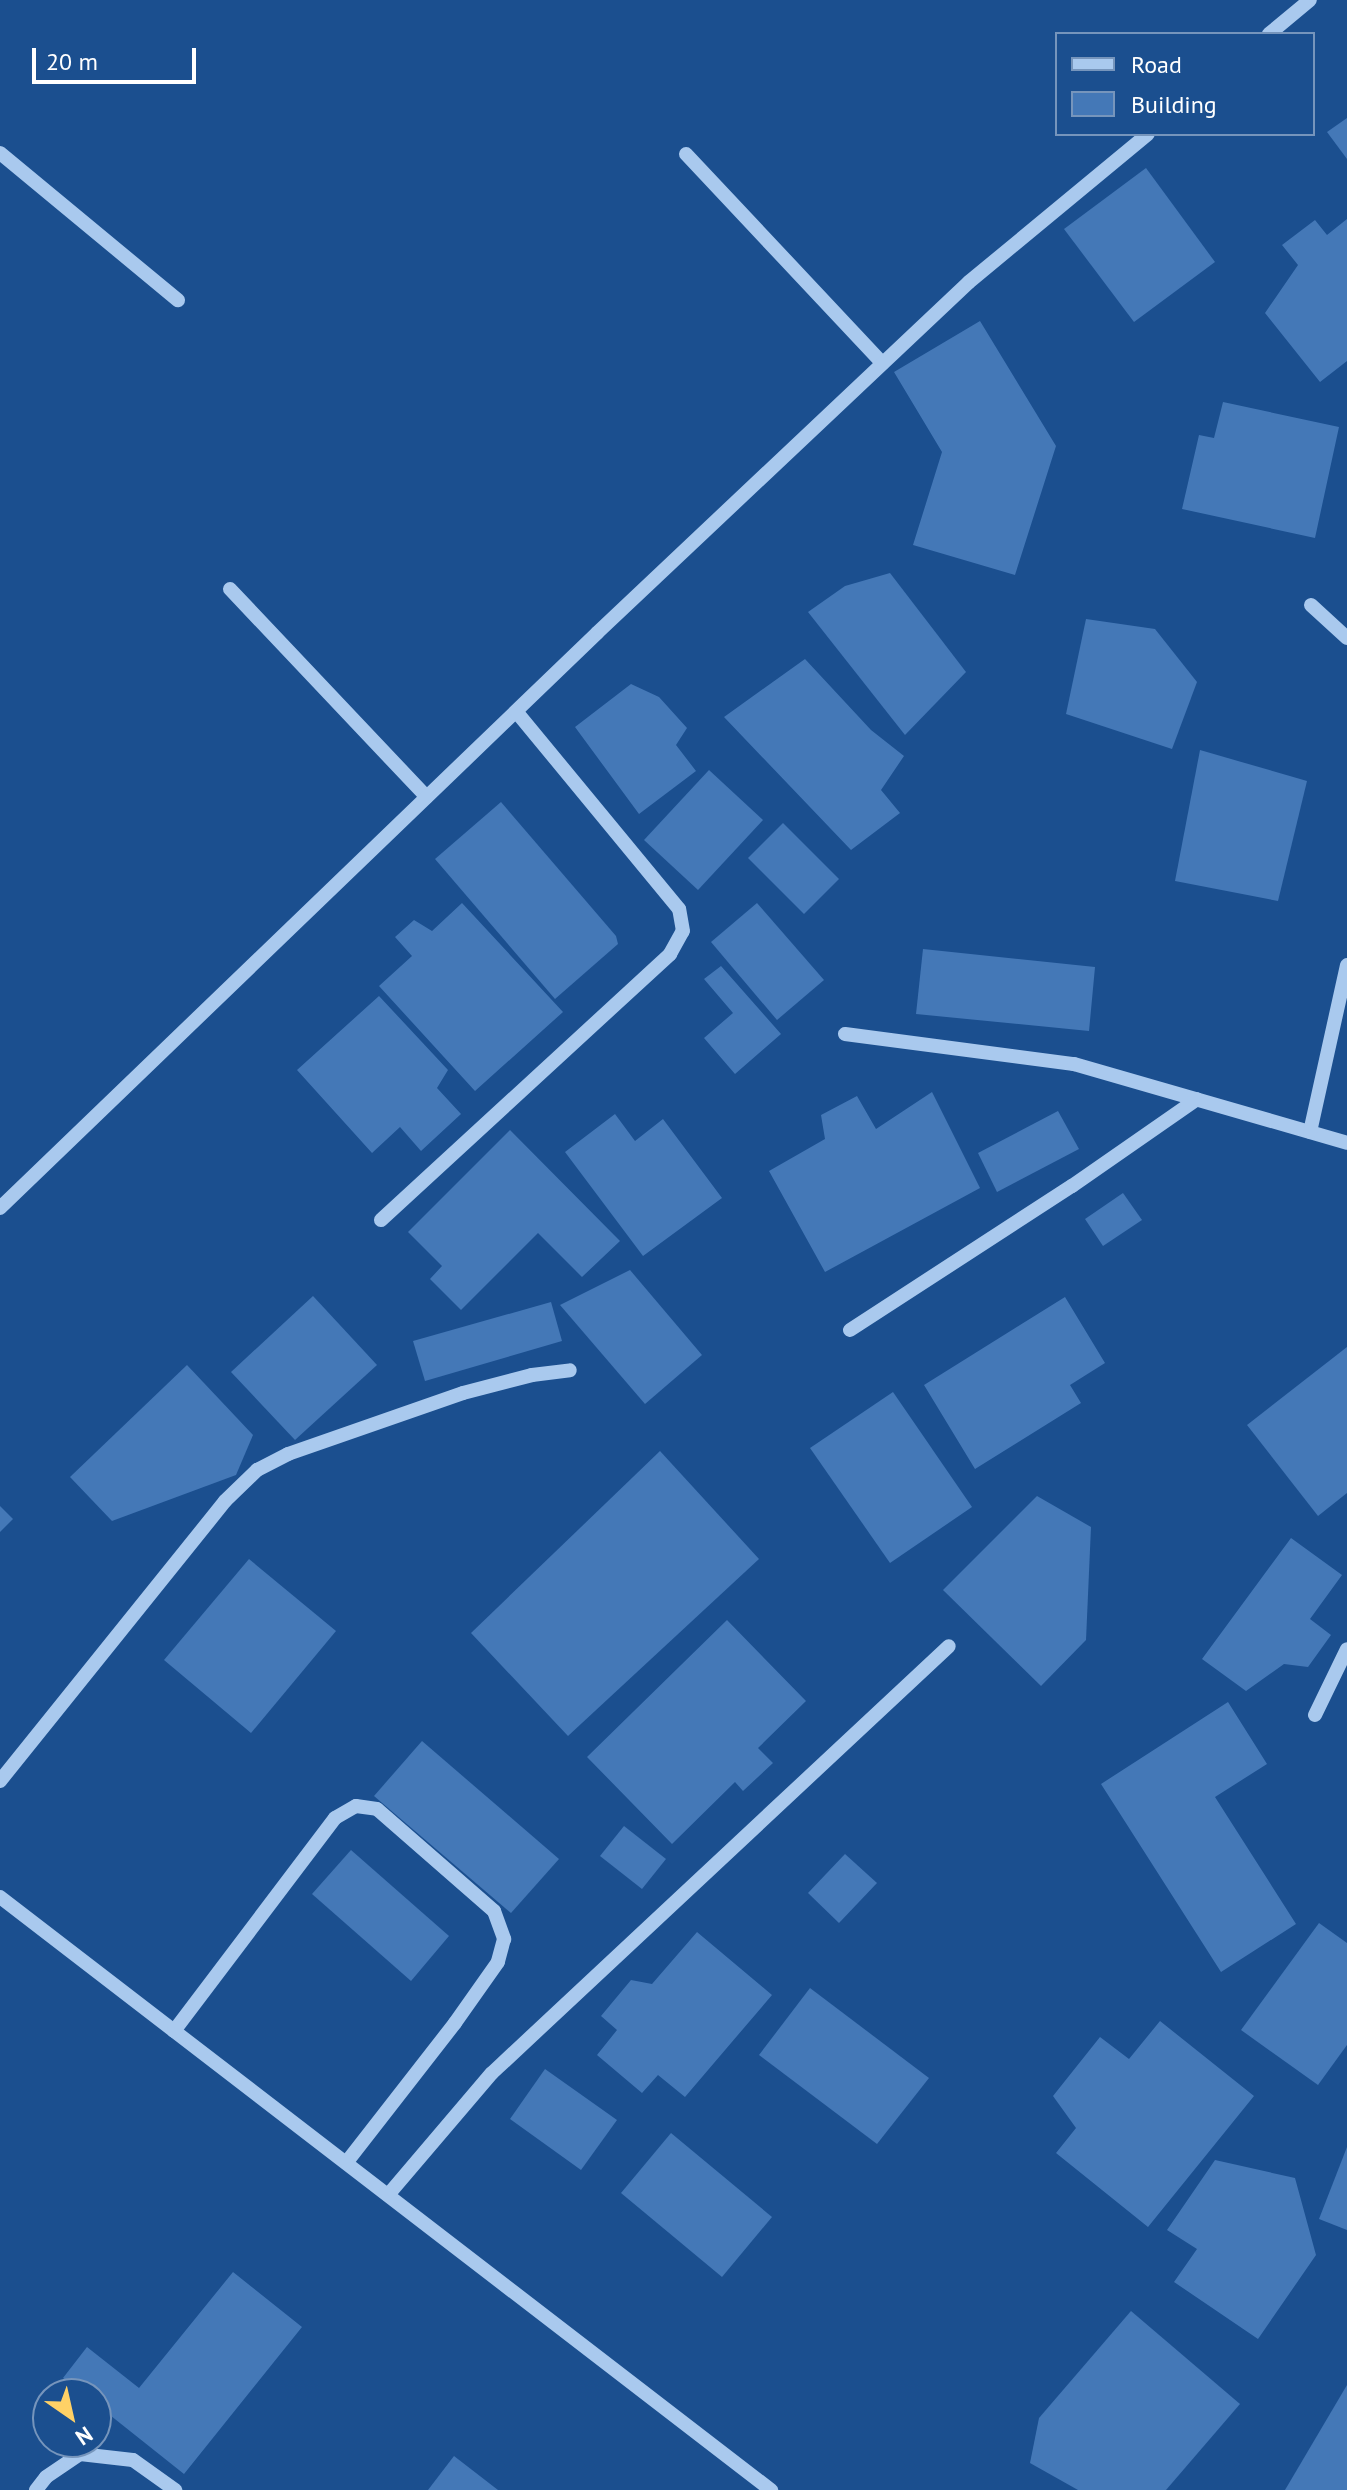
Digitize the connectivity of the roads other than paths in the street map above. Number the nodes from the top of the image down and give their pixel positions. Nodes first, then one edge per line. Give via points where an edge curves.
1 (1310, 0) edge
2 (1271, 32) edge
3 (1146, 136) edge
4 (0, 153) edge
5 (686, 154) dead end
6 (178, 300) dead end
7 (882, 363) junction
8 (230, 589) dead end
9 (1311, 605) dead end
10 (1347, 638) edge
11 (516, 711) junction
12 (427, 797) junction
13 (1347, 965) edge
14 (845, 1034) dead end
15 (1197, 1099) junction
16 (1310, 1132) junction
17 (1347, 1143) edge
18 (0, 1208) edge
19 (381, 1220) dead end
20 (850, 1330) dead end
21 (570, 1370) dead end
22 (949, 1646) dead end
23 (1347, 1649) edge
24 (1315, 1715) dead end
25 (0, 1781) edge
26 (0, 1897) edge
27 (174, 2031) junction
28 (346, 2163) junction
29 (388, 2195) junction
30 (36, 2490) edge
31 (175, 2490) edge
32 (771, 2490) edge

1 - 2 street
3 - 7 street via 969,282
4 - 6 street
5 - 7 street
7 - 11 street
8 - 12 street
9 - 10 street
11 - 12 street
11 - 19 street via 679,909 683,931 670,954
12 - 18 street
13 - 16 street
14 - 15 street via 1074,1064
15 - 16 street
15 - 20 street
16 - 17 street
21 - 25 street via 463,1393 288,1454 257,1470 225,1501
22 - 29 street via 492,2073
23 - 24 street
26 - 27 street
27 - 28 street
27 - 28 street via 335,1818 356,1806 377,1809 494,1911 504,1939 498,1962 455,2023
28 - 29 street
29 - 32 street
30 - 31 street via 80,2454 133,2460

